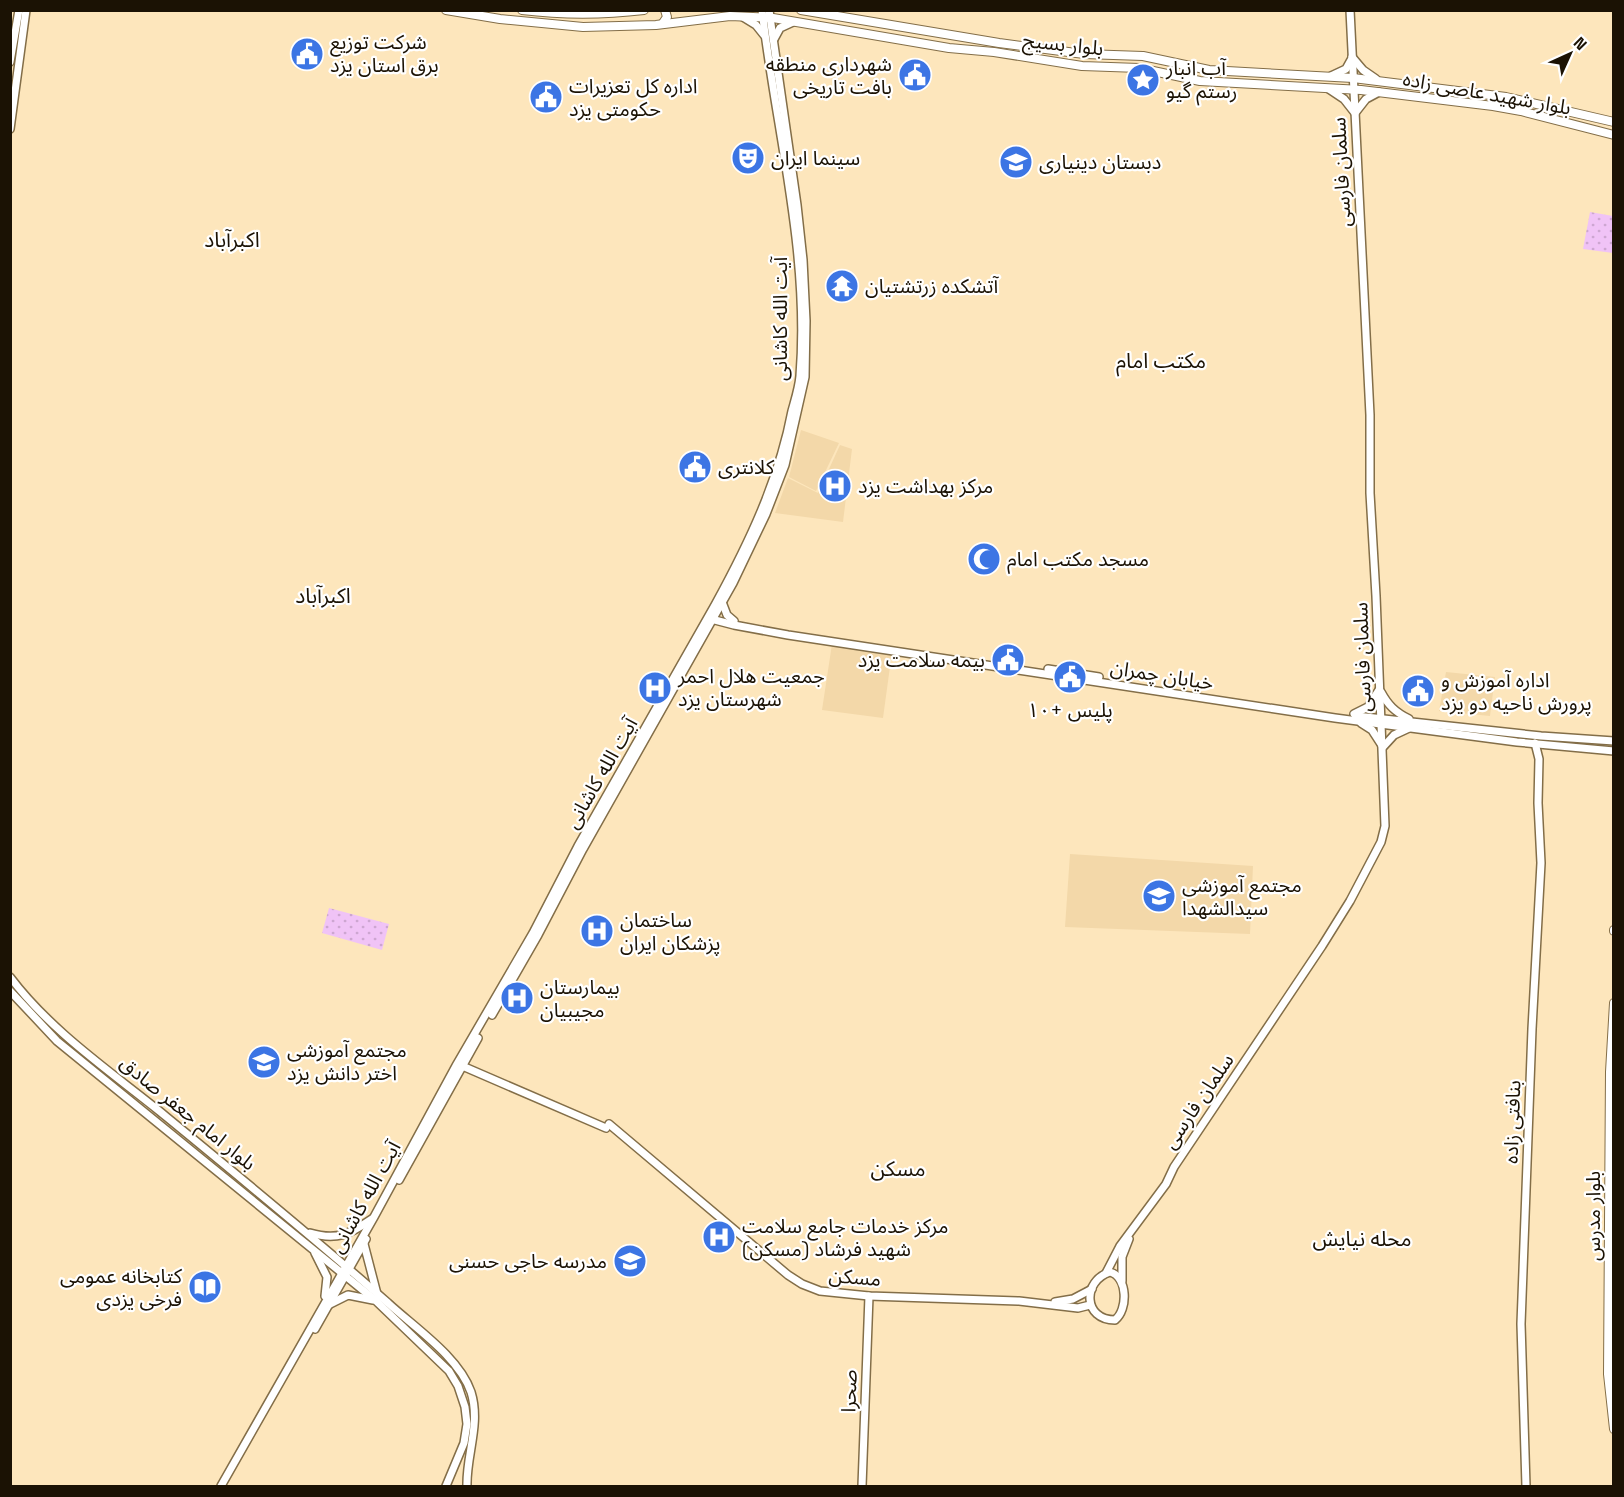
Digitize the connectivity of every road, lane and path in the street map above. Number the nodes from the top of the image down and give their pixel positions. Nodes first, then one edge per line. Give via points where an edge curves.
1 (19, 10) edge
2 (26, 10) edge
3 (446, 10) edge
4 (522, 10) edge
5 (644, 10) edge
6 (665, 10) edge
7 (801, 10) edge
8 (1350, 10) edge
9 (680, 14) dead end
10 (766, 14) edge
11 (741, 16) junction
12 (686, 21) junction
13 (796, 21) junction
14 (663, 23) junction
15 (935, 31) junction
16 (953, 34) junction
17 (770, 41) junction
18 (933, 46) junction
19 (949, 48) junction
20 (1352, 57) junction
21 (10, 62) edge
22 (1237, 72) junction
23 (1255, 73) junction
24 (1326, 77) junction
25 (1353, 78) junction
26 (1380, 81) junction
27 (1237, 83) junction
28 (1253, 84) junction
29 (1325, 88) junction
30 (1353, 89) junction
31 (1463, 91) junction
32 (1382, 92) junction
33 (1462, 102) junction
34 (1355, 113) junction
35 (1614, 124) edge
36 (10, 129) edge
37 (1612, 135) edge
38 (795, 411) junction
39 (722, 602) junction
40 (712, 617) junction
41 (734, 621) junction
42 (722, 622) junction
43 (709, 627) junction
44 (1380, 690) junction
45 (1352, 718) junction
46 (1382, 721) junction
47 (1412, 724) junction
48 (1435, 727) junction
49 (1614, 741) edge
50 (1535, 743) junction
51 (1549, 744) junction
52 (1383, 747) junction
53 (1614, 751) edge
54 (1539, 759) junction
55 (10, 976) edge
56 (10, 991) edge
57 (1614, 1003) edge
58 (460, 1066) junction
59 (148, 1103) junction
60 (141, 1109) junction
61 (157, 1109) junction
62 (153, 1119) junction
63 (374, 1217) junction
64 (1133, 1228) junction
65 (306, 1232) junction
66 (364, 1244) junction
67 (310, 1246) junction
68 (348, 1267) junction
69 (1106, 1273) junction
70 (344, 1274) junction
71 (1122, 1283) junction
72 (1092, 1289) junction
73 (868, 1296) junction
74 (376, 1297) junction
75 (1049, 1303) junction
76 (327, 1304) junction
77 (1090, 1305) junction
78 (1614, 1429) edge
79 (466, 1472) junction
80 (448, 1485) edge
81 (221, 1486) edge
82 (226, 1486) edge
83 (462, 1486) edge
84 (467, 1486) edge
85 (862, 1486) edge
86 (1526, 1486) edge

1 - 21 main road
2 - 36 main road
3 - 14 main road, بلوار بسیج via 583,27
4 - 5 main road via 605,15
6 - 14 main road via 667,17
7 - 15 main road, بلوار بسیج
8 - 20 main road, سلمان فارسی
9 - 12 main road
10 - 11 main road, بلوار بسیج
10 - 13 main road, بلوار بسیج
10 - 17 main road, آیت الله کاشانی
11 - 12 main road, بلوار بسیج
11 - 17 main road via 756,24
12 - 14 main road, بلوار بسیج
13 - 17 main road via 780,28
13 - 18 main road, بلوار بسیج
15 - 16 main road, بلوار بسیج
15 - 18 main road via 938,36
16 - 19 main road via 947,43
16 - 22 main road, بلوار بسیج via 1084,54 1143,56
17 - 38 main road, آیت الله کاشانی via 803,260 805,377
18 - 19 main road, بلوار بسیج
19 - 27 main road, بلوار بسیج via 1082,66 1139,68 1200,81
20 - 24 main road via 1346,69
20 - 25 main road, سلمان فارسی
20 - 26 main road
22 - 23 main road, بلوار بسیج
22 - 27 main road via 1241,80
23 - 24 main road, بلوار بسیج
23 - 28 main road via 1249,80
24 - 25 main road, بلوار بسیج
25 - 26 main road, بلوار شهید عاصی زاده
25 - 30 main road, سلمان فارسی
26 - 31 main road, بلوار شهید عاصی زاده
27 - 28 main road, بلوار بسیج
28 - 29 main road, بلوار بسیج
29 - 30 main road, بلوار بسیج
29 - 34 main road via 1344,99
30 - 32 main road, بلوار شهید عاصی زاده
30 - 34 main road, سلمان فارسی
31 - 33 main road
31 - 35 main road, بلوار شهید عاصی زاده via 1506,97
32 - 33 main road, بلوار شهید عاصی زاده
32 - 34 main road via 1365,99
33 - 37 main road, بلوار شهید عاصی زاده via 1521,111
34 - 44 main road, سلمان فارسی
35 - 37 main road
38 - 39 main road, آیت الله کاشانی via 780,479
38 - 40 main road, آیت الله کاشانی via 776,477
39 - 40 main road, آیت الله کاشانی
39 - 41 main road
40 - 41 main road, خیابان چمران
40 - 42 main road, خیابان چمران
40 - 43 main road, آیت الله کاشانی
40 - 58 main road, آیت الله کاشانی via 578,846
41 - 45 main road, خیابان چمران
42 - 43 main road
42 - 45 main road, خیابان چمران via 839,643
43 - 58 main road, آیت الله کاشانی via 538,935
44 - 45 main road via 1368,707
44 - 46 main road, سلمان فارسی
44 - 47 main road via 1394,711
45 - 46 main road, خیابان چمران
45 - 52 main road via 1372,730
46 - 47 main road, خیابان چمران
46 - 52 main road, سلمان فارسی
47 - 48 main road, خیابان چمران
47 - 52 main road
48 - 49 main road, خیابان چمران
48 - 50 main road, خیابان چمران
50 - 51 main road, خیابان چمران
50 - 54 main road, بنافتی زاده
51 - 53 main road, خیابان چمران
51 - 54 main road
52 - 64 main road, سلمان فارسی via 1385,826 1381,842 1322,946
54 - 86 main road, بنافتی زاده via 1540,867 1521,1304
55 - 59 main road, بلوار امام جعفر صادق via 55,1025
56 - 60 main road, بلوار امام جعفر صادق via 57,1041
57 - 78 main road, بلوار مدرس via 1608,1363
58 - 63 main road, آیت الله کاشانی
58 - 66 main road, آیت الله کاشانی
58 - 73 main road, مسکن via 608,1126 802,1284 820,1291
59 - 60 main road via 148,1109
59 - 61 main road, بلوار امام جعفر صادق
60 - 62 main road, بلوار امام جعفر صادق
61 - 62 main road
61 - 65 main road, بلوار امام جعفر صادق
62 - 67 main road, بلوار امام جعفر صادق
63 - 65 main road via 343,1236
63 - 68 main road, آیت الله کاشانی
64 - 69 main road
64 - 71 main road via 1122,1257
65 - 68 main road, بلوار امام جعفر صادق
66 - 68 main road, آیت الله کاشانی
66 - 74 main road
67 - 70 main road, بلوار امام جعفر صادق
67 - 76 main road via 327,1277
68 - 70 main road, آیت الله کاشانی
68 - 74 main road, بلوار امام جعفر صادق
69 - 71 main road via 1116,1274
69 - 72 main road
70 - 74 main road, بلوار امام جعفر صادق
70 - 76 main road, آیت الله کاشانی
71 - 77 main road via 1122,1312 1118,1318 1099,1316
72 - 75 main road via 1073,1299
72 - 77 main road
73 - 75 main road, مسکن
73 - 85 main road, صحرا
74 - 76 main road via 348,1295
74 - 79 main road via 452,1361 470,1391 475,1424
74 - 80 main road via 449,1371 458,1386 467,1424
75 - 77 main road via 1078,1308
76 - 81 main road, آیت الله کاشانی
76 - 82 main road, آیت الله کاشانی
79 - 83 main road
79 - 84 main road

